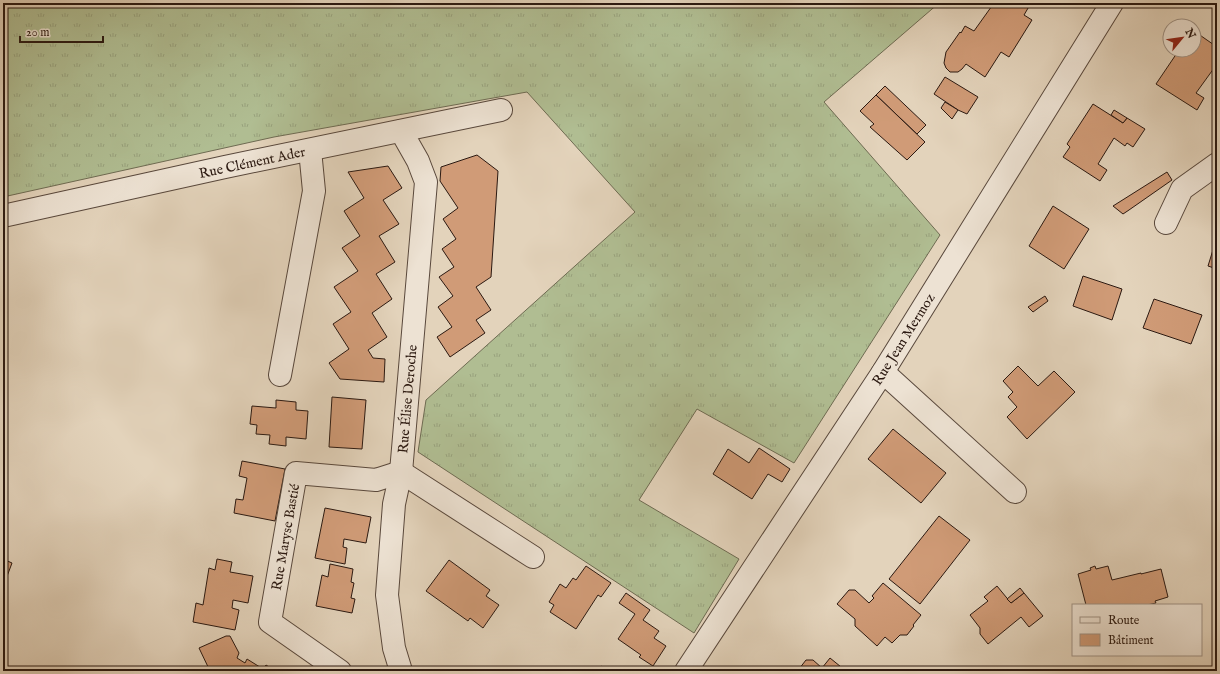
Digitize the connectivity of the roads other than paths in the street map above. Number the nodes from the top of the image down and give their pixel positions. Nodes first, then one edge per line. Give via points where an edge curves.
1 (1112, 3) edge
2 (501, 110) dead end
3 (401, 131) junction
4 (310, 150) junction
5 (1217, 164) edge
6 (3, 216) edge
7 (1166, 223) dead end
8 (883, 372) junction
9 (280, 375) dead end
10 (401, 472) junction
11 (1015, 492) dead end
12 (533, 557) dead end
13 (340, 671) edge
14 (401, 671) edge
15 (686, 671) edge

1 - 8 street, Rue Jean Mermoz
2 - 3 street, Rue Clément Ader
3 - 4 street, Rue Clément Ader
3 - 10 street, Rue Élise Deroche via 418,161 426,182
4 - 6 street, Rue Clément Ader
4 - 9 street via 314,191
5 - 7 street via 1182,189
8 - 11 street
8 - 15 street, Rue Jean Mermoz
10 - 12 street
10 - 13 street, Rue Maryse Bastié via 376,480 296,473 270,622
10 - 14 street, Rue Élise Deroche via 394,504 387,596 394,648

